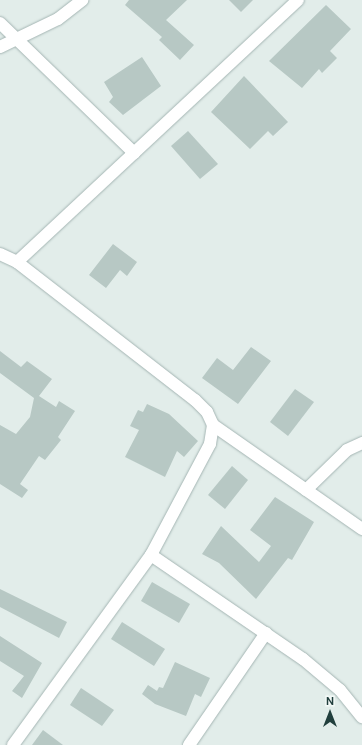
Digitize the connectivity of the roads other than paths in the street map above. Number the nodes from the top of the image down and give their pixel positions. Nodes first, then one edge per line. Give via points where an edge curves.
1 (82, 0) edge
2 (298, 0) edge
3 (0, 23) edge
4 (15, 40) junction
5 (0, 47) edge
6 (134, 152) junction
7 (0, 254) edge
8 (17, 262) junction
9 (213, 425) junction
10 (362, 443) edge
11 (306, 490) junction
12 (362, 530) edge
13 (151, 555) junction
14 (266, 633) junction
15 (362, 717) edge
16 (13, 745) edge
17 (189, 745) edge

1 - 4 street via 58,19
2 - 6 street
3 - 4 street
4 - 5 street
4 - 6 street
6 - 8 street
7 - 8 street
8 - 9 street via 195,400 207,412
9 - 11 street
9 - 13 street via 210,444
10 - 11 street via 347,450
11 - 12 street
13 - 14 street
13 - 16 street
14 - 15 street via 340,690
14 - 17 street

